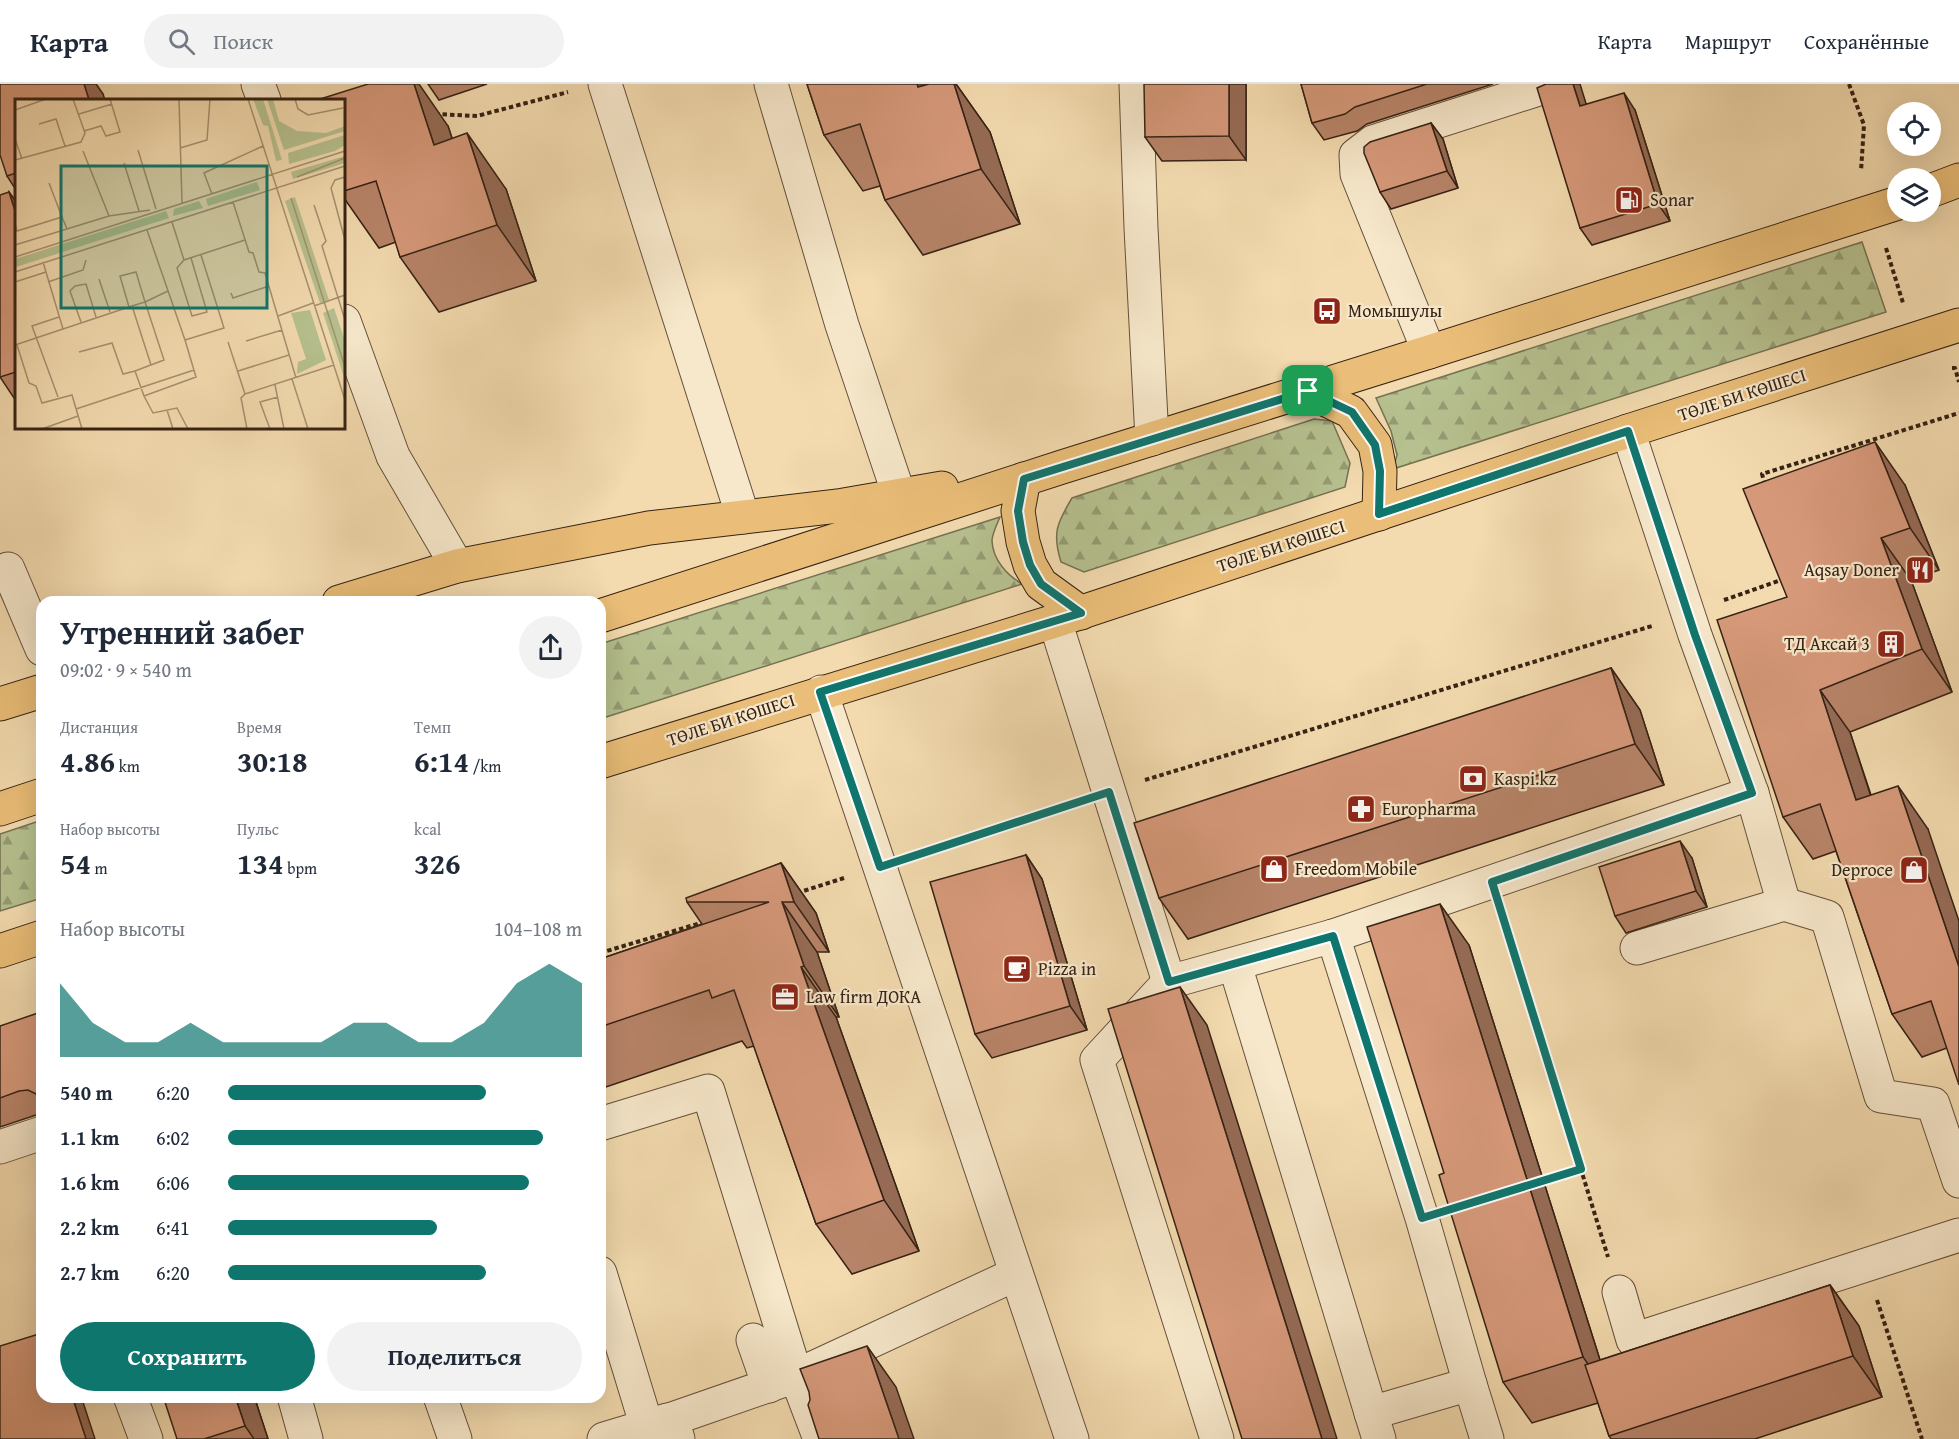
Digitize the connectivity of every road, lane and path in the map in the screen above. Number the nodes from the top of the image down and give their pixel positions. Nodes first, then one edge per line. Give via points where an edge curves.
1 (258, 84) edge
2 (771, 84) edge
3 (1136, 84) edge
4 (1554, 84) edge
5 (1849, 84) edge
6 (591, 87) edge
7 (264, 99) edge
8 (426, 114) edge
9 (1861, 171) dead end
10 (1959, 180) edge
11 (1941, 187) edge
12 (1887, 206) edge
13 (1885, 245) dead end
14 (1904, 306) dead end
15 (345, 324) edge
16 (1959, 325) edge
17 (1429, 352) junction
18 (1308, 391) junction
19 (1959, 413) edge
20 (1628, 431) junction
21 (1152, 439) junction
22 (1062, 466) junction
23 (1024, 479) junction
24 (899, 495) junction
25 (1769, 495) edge
26 (1379, 514) junction
27 (743, 517) junction
28 (3, 563) edge
29 (457, 566) junction
30 (1795, 575) edge
31 (359, 596) edge
32 (1688, 613) junction
33 (606, 614) edge
34 (1068, 617) junction
35 (36, 636) edge
36 (820, 692) junction
37 (36, 693) edge
38 (0, 704) edge
39 (606, 760) edge
40 (1109, 792) junction
41 (1752, 793) junction
42 (36, 797) edge
43 (0, 809) edge
44 (880, 867) junction
45 (1492, 882) junction
46 (795, 894) dead end
47 (1784, 904) junction
48 (715, 918) edge
49 (1333, 936) junction
50 (36, 939) edge
51 (1636, 948) dead end
52 (0, 951) edge
53 (606, 951) edge
54 (1235, 965) junction
55 (1169, 982) junction
56 (606, 1122) edge
57 (36, 1134) edge
58 (0, 1147) edge
59 (1581, 1169) junction
60 (1959, 1181) edge
61 (1535, 1183) dead end
62 (1959, 1235) edge
63 (1866, 1264) junction
64 (1017, 1274) junction
65 (606, 1287) edge
66 (1619, 1292) joint
67 (753, 1340) dead end
68 (782, 1381) junction
69 (1470, 1384) junction
70 (133, 1403) edge
71 (296, 1403) edge
72 (442, 1403) edge
73 (1375, 1426) edge
74 (666, 1428) edge
75 (146, 1439) edge
76 (306, 1439) edge
77 (455, 1439) edge
78 (604, 1439) edge
79 (820, 1439) edge
80 (1072, 1439) edge
81 (1217, 1439) edge
82 (1487, 1439) edge
83 (1922, 1439) edge

1 - 7 street
2 - 24 street via 842,324
3 - 21 street
4 - 17 street via 1373,142 1356,155 1357,174
5 - 9 path via 1864,125
6 - 8 path via 477,116
6 - 27 street
10 - 11 main road
12 - 17 main road
13 - 14 path
15 - 29 street via 393,456
16 - 20 main road, ТӨЛЕ БИ КӨШЕСІ
17 - 18 main road
18 - 21 main road
18 - 26 main road via 1352,412 1375,445 1380,471
19 - 25 path via 1762,474
20 - 26 main road, ТӨЛЕ БИ КӨШЕСІ
20 - 32 street
21 - 22 main road
22 - 23 main road
22 - 24 main road
23 - 33 main road
23 - 34 main road via 1018,511 1030,565
24 - 27 main road
26 - 34 main road, ТӨЛЕ БИ КӨШЕСІ
27 - 29 main road via 650,528
28 - 35 street
29 - 31 main road
30 - 32 path
32 - 40 path
32 - 41 street
34 - 36 main road, ТӨЛЕ БИ КӨШЕСІ
34 - 40 street
36 - 39 main road, ТӨЛЕ БИ КӨШЕСІ
36 - 44 street
37 - 38 main road
40 - 44 path
40 - 55 street
41 - 45 street
41 - 47 street
42 - 43 main road
44 - 46 path
44 - 64 street
45 - 49 street
45 - 59 path
47 - 51 street
47 - 60 street via 1827,917 1881,1096 1933,1104
48 - 53 path
49 - 54 street
49 - 69 street
50 - 52 main road
54 - 55 street
54 - 73 street
55 - 81 street via 1097,1060
56 - 68 street via 708,1091
57 - 58 street
59 - 61 path
59 - 66 path
62 - 63 street
63 - 66 street via 1633,1340
63 - 83 path
64 - 68 street
64 - 80 street
65 - 74 street
67 - 68 street
68 - 74 street
68 - 79 street
69 - 73 street
69 - 82 street
70 - 75 street
71 - 76 street
72 - 77 street
74 - 78 street

